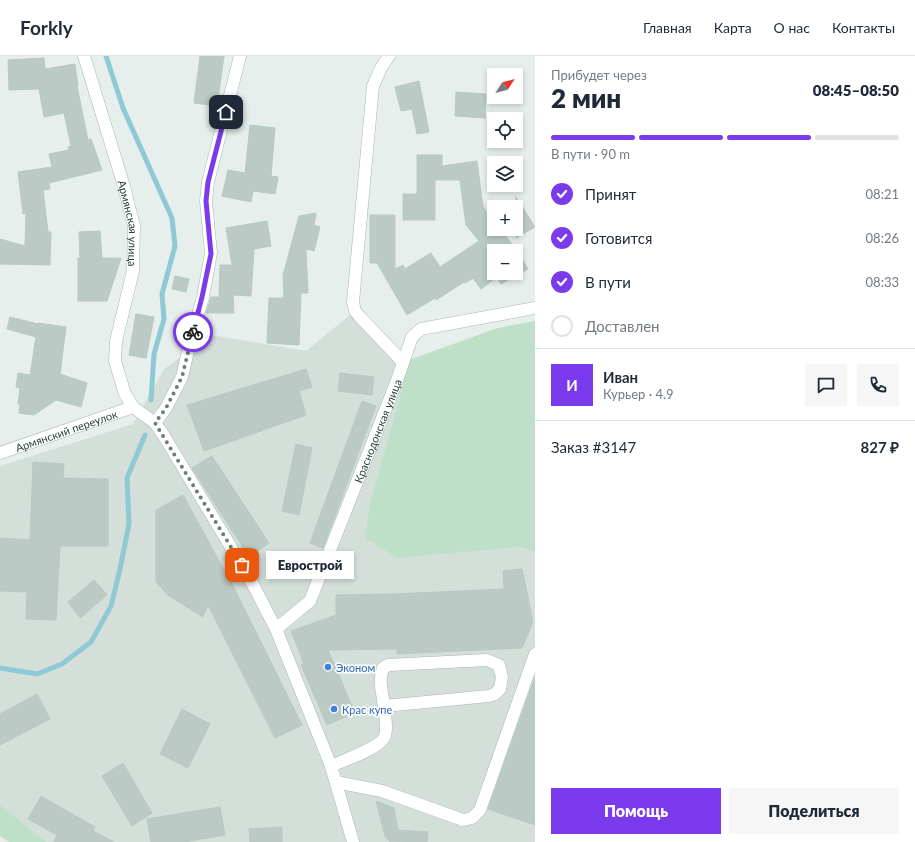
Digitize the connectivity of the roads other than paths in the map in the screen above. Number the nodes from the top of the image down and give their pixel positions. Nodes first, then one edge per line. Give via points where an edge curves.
1 (84, 56) edge
2 (240, 56) edge
3 (389, 56) edge
4 (535, 308) edge
5 (403, 362) junction
6 (126, 394) joint
7 (133, 407) junction
8 (155, 423) junction
9 (0, 453) edge
10 (276, 629) junction
11 (535, 654) edge
12 (384, 706) junction
13 (331, 766) junction
14 (336, 782) junction
15 (353, 842) edge

1 - 6 street, Армянская улица via 134,226 133,272 115,354
2 - 8 street via 208,182 206,201 211,254 202,297 182,377
3 - 5 street via 373,86 353,302 360,317
4 - 5 street, Краснодонская улица via 421,329 412,338
5 - 10 street, Краснодонская улица via 310,601
6 - 7 street, Армянский переулок
7 - 8 street, Армянский переулок
7 - 9 street, Армянский переулок
8 - 10 street, Армянский переулок via 249,577
10 - 13 street, Армянский переулок
11 - 14 street via 480,810 472,818 463,820 382,790
12 - 12 street via 495,694 500,689 502,677 499,664 486,660 388,665 383,668 380,677
12 - 13 street via 385,736 381,742
13 - 14 street, Армянский переулок
14 - 15 street, Армянский переулок

